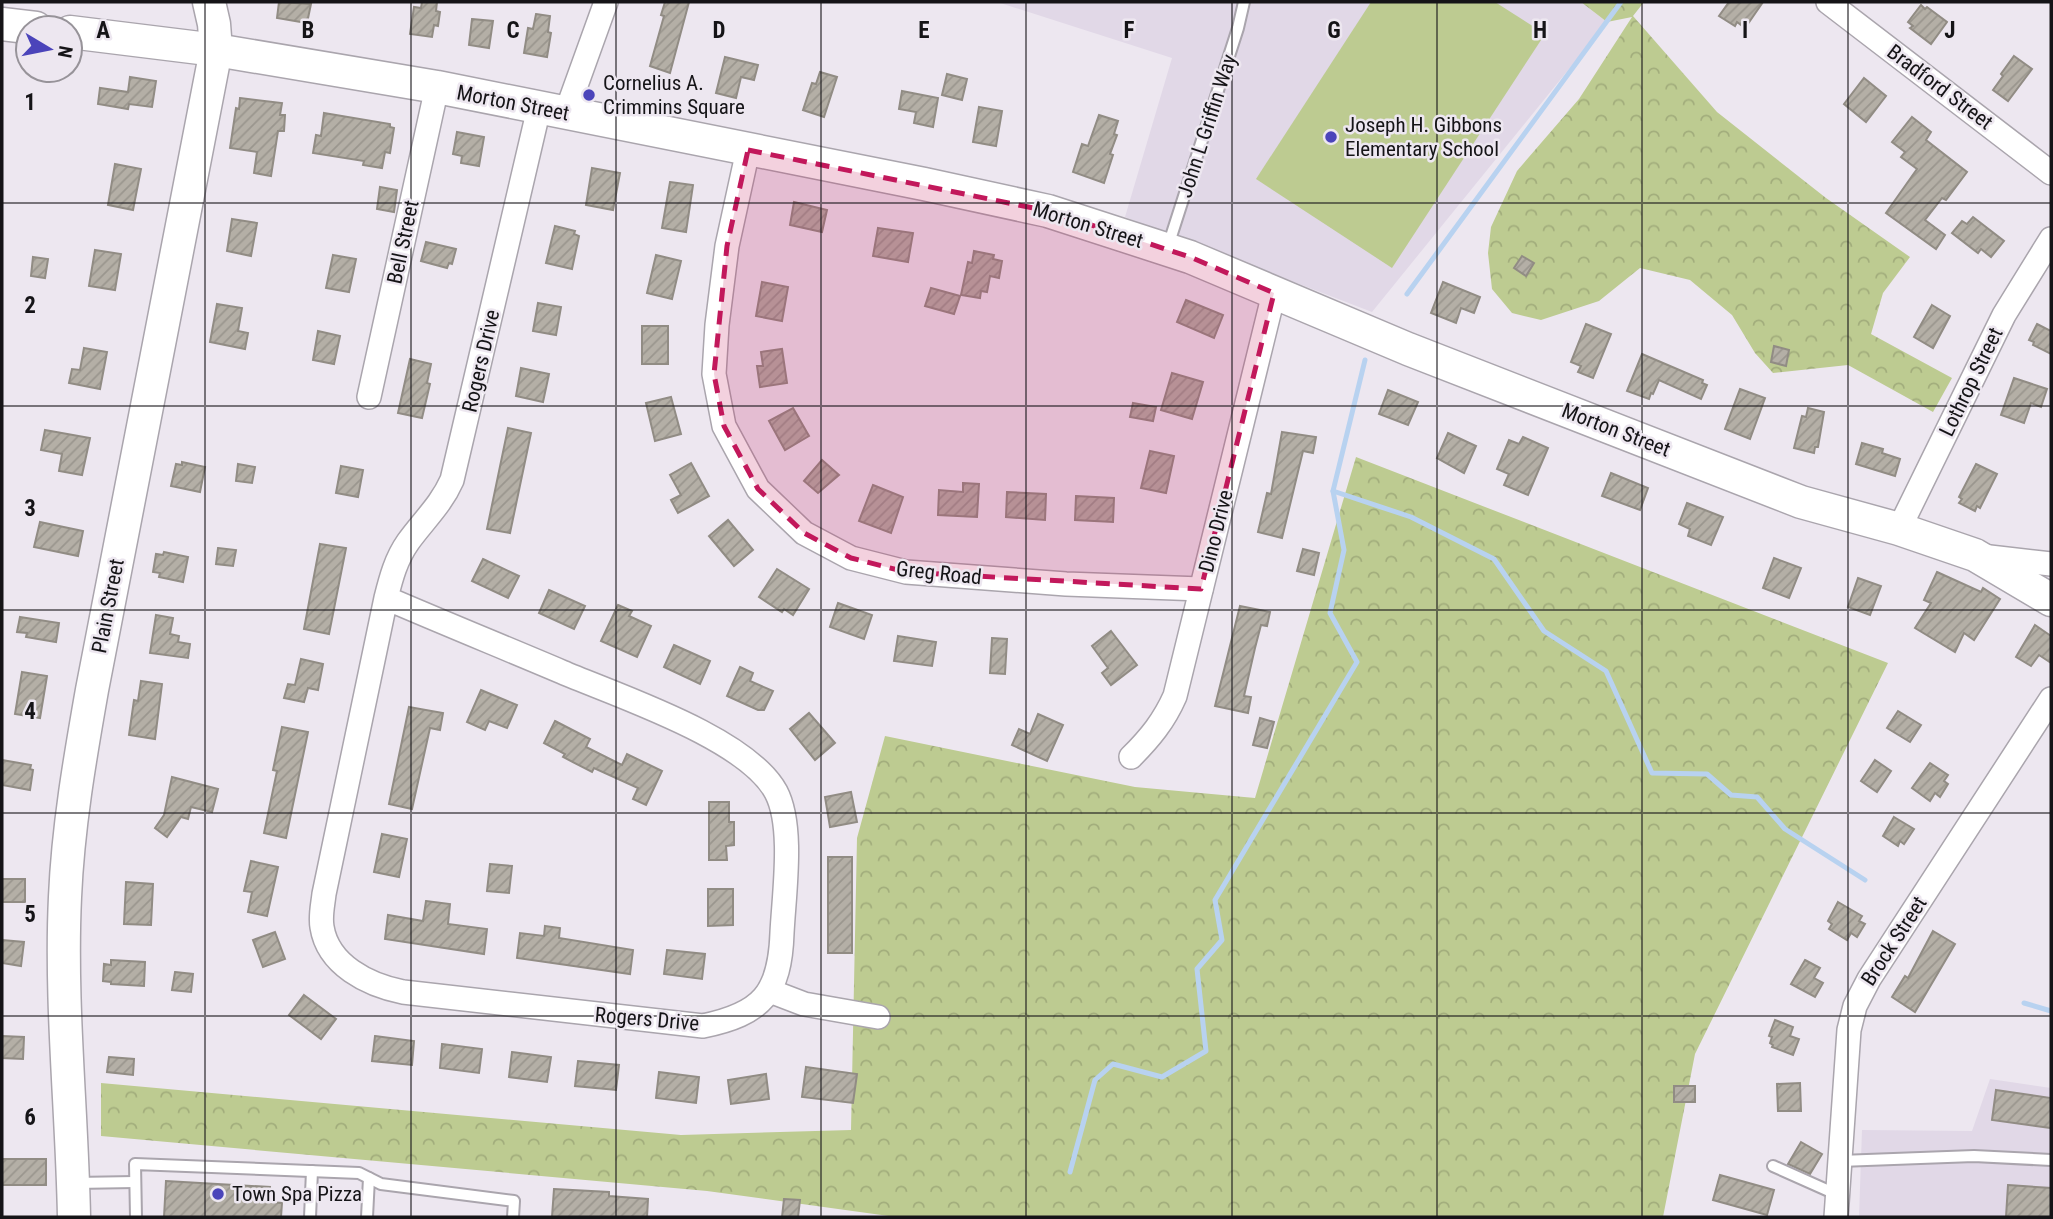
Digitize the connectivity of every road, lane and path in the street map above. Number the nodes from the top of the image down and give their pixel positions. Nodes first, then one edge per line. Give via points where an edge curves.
1 (209, 2) edge
2 (606, 2) edge
3 (1244, 2) edge
4 (1828, 2) edge
5 (84, 34) edge
6 (216, 50) junction
7 (437, 87) junction
8 (552, 111) junction
9 (747, 150) junction
10 (2051, 173) edge
11 (2051, 239) edge
12 (1167, 249) junction
13 (1274, 293) junction
14 (369, 397) dead end
15 (1899, 529) junction
16 (1975, 555) junction
17 (2051, 564) edge
18 (1201, 589) junction
19 (386, 598) junction
20 (2051, 600) edge
21 (2051, 699) edge
22 (1131, 757) dead end
23 (770, 991) junction
24 (878, 1017) dead end
25 (2051, 1160) edge
26 (1840, 1161) junction
27 (1773, 1166) dead end
28 (312, 1171) junction
29 (369, 1178) junction
30 (135, 1182) junction
31 (73, 1183) junction
32 (1837, 1206) edge
33 (74, 1217) edge
34 (136, 1217) edge
35 (310, 1217) edge
36 (367, 1217) edge
37 (513, 1217) edge

1 - 6 street, Plain Street
2 - 8 street, Rogers Drive
3 - 12 lane, John L Griffin Way
4 - 10 street, Bradford Street
5 - 6 street, Morton Street
6 - 7 street, Morton Street
6 - 31 street, Plain Street via 97,663 73,811 64,964
7 - 8 street, Morton Street
7 - 14 street, Bell Street
8 - 9 street, Morton Street
8 - 19 street, Rogers Drive via 452,480 400,557
9 - 12 street, Morton Street via 1048,211
9 - 18 street, Greg Road via 727,246 714,374 724,426 758,489 804,533 851,558 906,572
11 - 15 street, Lothrop Street via 2004,315
12 - 13 street, Morton Street
13 - 15 street, Morton Street via 1793,499
13 - 18 street, Dino Drive
15 - 16 street, Morton Street
16 - 17 street
16 - 20 street, Morton Street
18 - 22 street, Dino Drive via 1175,696 1156,732
19 - 23 street via 682,722 736,752 765,776 783,811 786,835 782,948
19 - 23 street, Rogers Drive via 322,912 322,927 337,958 360,978 388,989 682,1025 703,1026 735,1018
21 - 26 street, Brock Street via 1855,1006 1849,1030
23 - 24 street via 804,1004
25 - 26 lane via 1974,1156
26 - 32 street, Brock Street
27 - 32 lane
28 - 29 lane via 359,1173
28 - 30 lane via 135,1164
28 - 35 lane
29 - 36 lane
29 - 37 lane via 381,1184 514,1201
30 - 31 lane
30 - 34 lane
31 - 33 street, Plain Street

